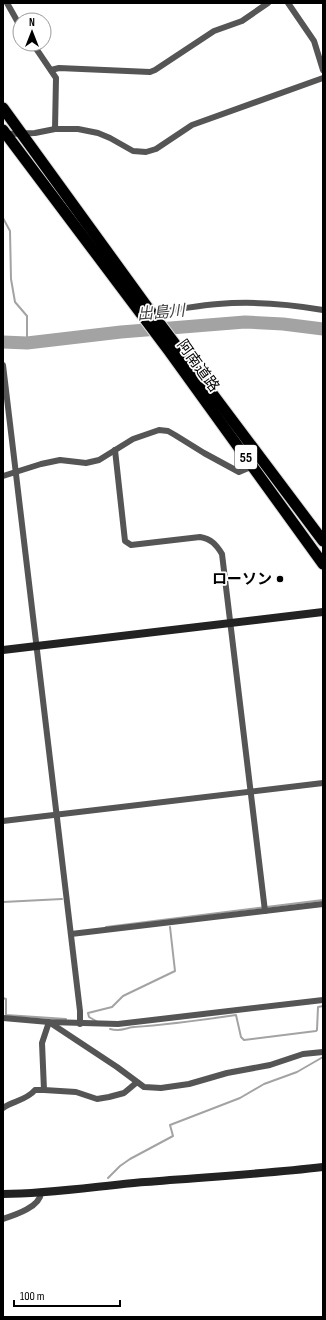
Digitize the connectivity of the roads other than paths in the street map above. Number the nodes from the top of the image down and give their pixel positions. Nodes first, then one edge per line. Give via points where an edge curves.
1 (7, 3) edge
2 (268, 3) edge
3 (288, 3) edge
4 (12, 12) edge
5 (39, 52) edge
6 (51, 70) junction
7 (323, 70) edge
8 (323, 78) edge
9 (3, 108) edge
10 (55, 129) junction
11 (4, 133) edge
12 (23, 134) junction
13 (143, 308) junction
14 (172, 310) dead end
15 (323, 310) edge
16 (174, 350) junction
17 (3, 366) edge
18 (114, 450) junction
19 (253, 466) junction
20 (16, 472) junction
21 (3, 476) edge
22 (323, 541) edge
23 (323, 564) edge
24 (323, 612) edge
25 (229, 623) junction
26 (36, 646) junction
27 (3, 650) edge
28 (323, 783) edge
29 (250, 793) junction
30 (58, 815) junction
31 (3, 821) edge
32 (323, 904) edge
33 (265, 909) junction
34 (71, 934) junction
35 (323, 1000) edge
36 (3, 1018) edge
37 (49, 1022) junction
38 (80, 1024) junction
39 (323, 1052) edge
40 (136, 1083) junction
41 (44, 1090) junction
42 (3, 1108) edge
43 (323, 1167) edge
44 (41, 1192) junction
45 (3, 1194) edge
46 (3, 1219) edge

1 - 4 street
2 - 6 street via 242,21 214,31 150,72 58,68
3 - 7 street via 314,41
5 - 6 street
6 - 10 street via 56,78
8 - 10 street via 192,125 156,149 146,152 133,151 98,133 78,129
9 - 12 highway, 阿南道路 / 55
10 - 12 street
11 - 12 street
11 - 13 highway, 阿南道路 / 55
12 - 13 highway, 阿南道路 / 55
13 - 16 highway, 阿南道路 / 55
14 - 15 street via 219,304 265,303
16 - 19 highway, 阿南道路 / 55
16 - 22 highway, 阿南道路 / 55
17 - 20 street
18 - 19 street via 133,439 159,430 168,431 239,472
18 - 20 street via 99,460 86,463 60,460
18 - 25 street via 125,541 130,545 200,537 209,539 222,554
19 - 23 highway, 阿南道路 / 55
20 - 21 street
20 - 26 street
24 - 25 street
25 - 26 street
25 - 29 street
26 - 27 street
26 - 30 street
28 - 29 street
29 - 30 street
29 - 33 street
30 - 31 street
30 - 34 street
32 - 33 street
33 - 34 street
34 - 38 street
35 - 38 street via 118,1024
36 - 37 street
37 - 38 street
37 - 40 street via 117,1067
37 - 41 street via 42,1043
39 - 40 street via 303,1054 270,1065 227,1073 189,1084 161,1088 144,1087
40 - 41 street via 124,1093 97,1099 76,1092
41 - 42 street via 35,1090 32,1094
43 - 44 street
44 - 45 street
44 - 46 street via 40,1199 28,1209

